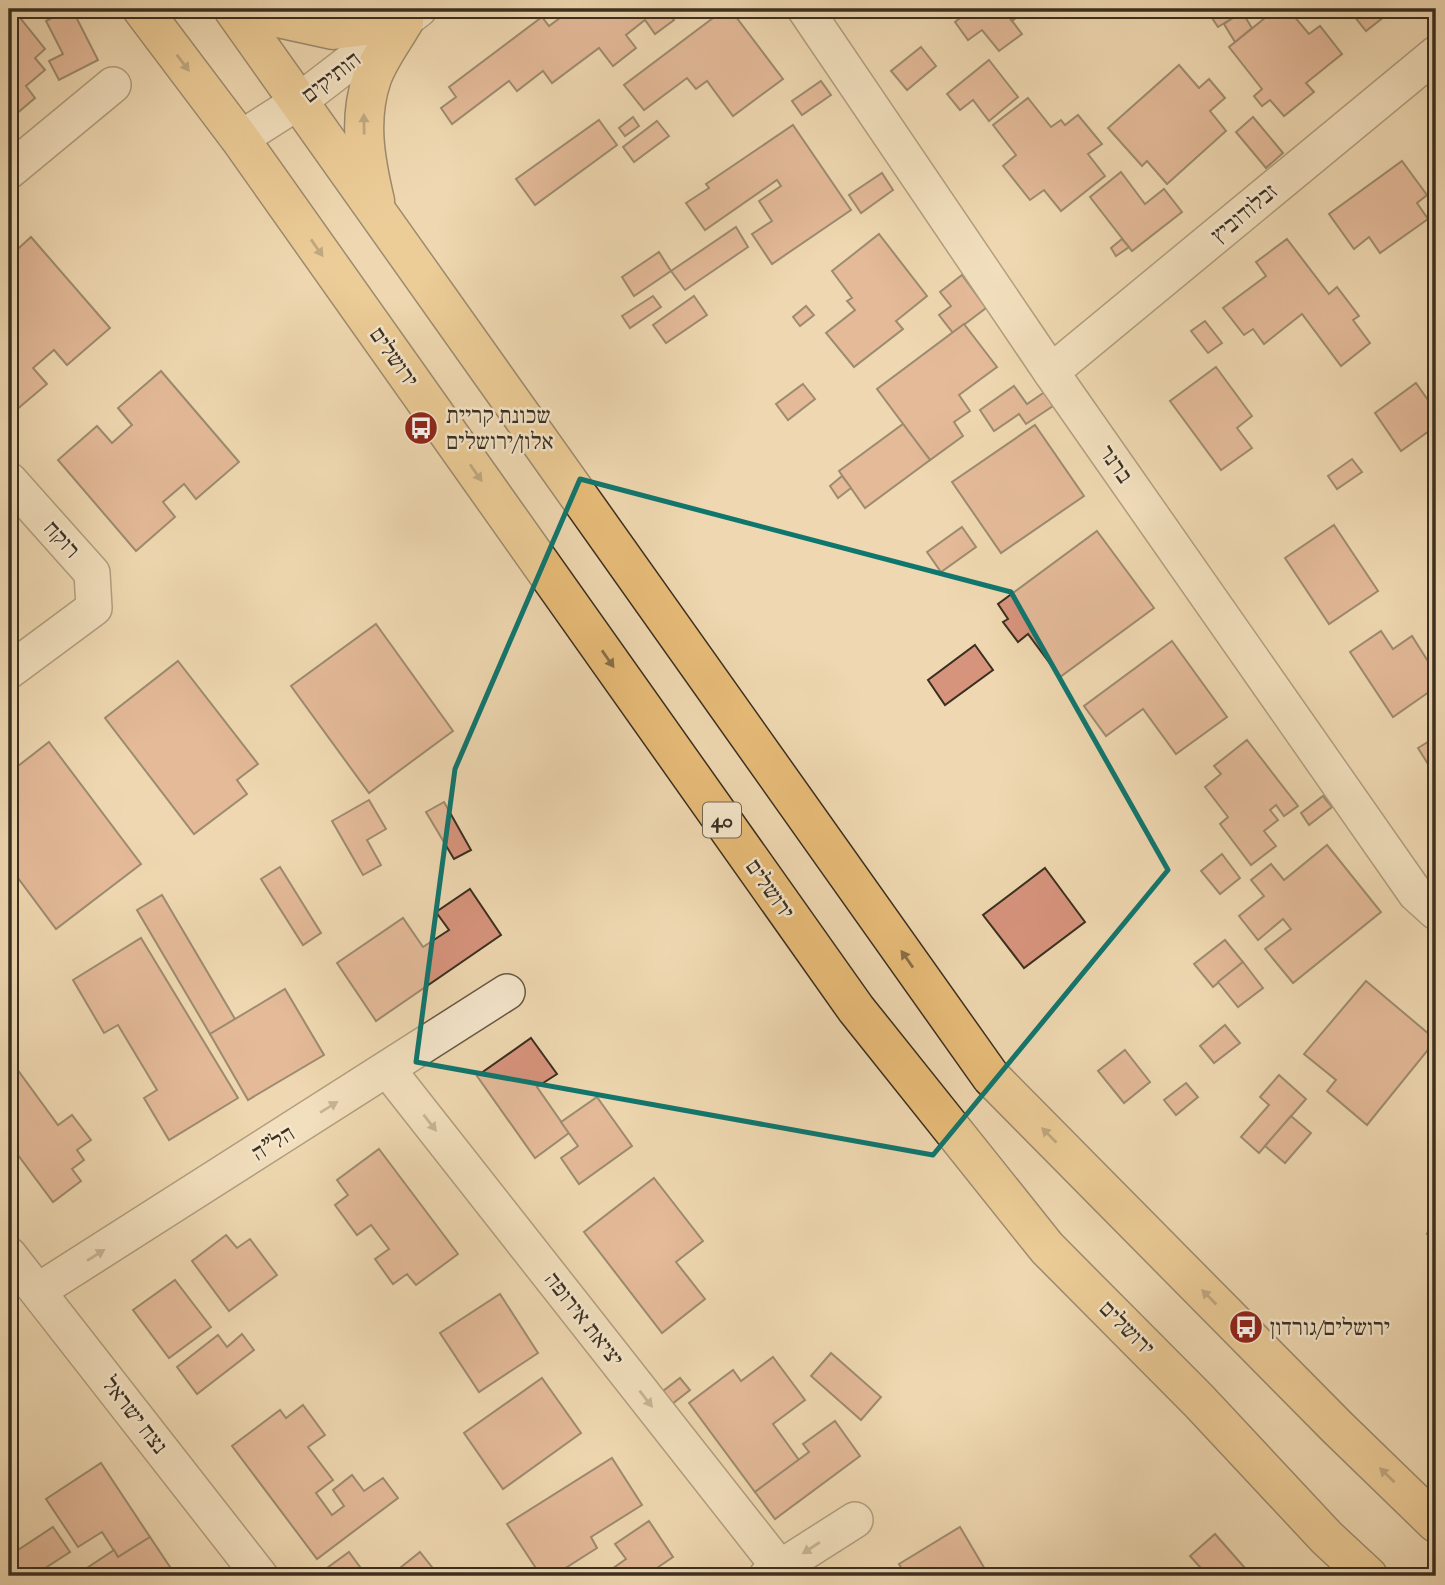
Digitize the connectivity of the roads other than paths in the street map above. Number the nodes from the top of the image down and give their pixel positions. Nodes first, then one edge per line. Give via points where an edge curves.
1 (142, 9) edge
2 (233, 9) edge
3 (259, 9) edge
4 (805, 9) edge
5 (411, 15) edge
6 (1436, 54) edge
7 (113, 85) dead end
8 (299, 103) junction
9 (240, 139) junction
10 (9, 171) edge
11 (378, 215) junction
12 (1051, 372) junction
13 (9, 480) edge
14 (9, 671) edge
15 (1436, 912) edge
16 (507, 992) dead end
17 (388, 1070) junction
18 (9, 1255) edge
19 (38, 1292) junction
20 (855, 1520) dead end
21 (1436, 1523) edge
22 (1327, 1538) junction
23 (773, 1572) edge
24 (260, 1576) edge
25 (1340, 1576) edge
26 (1368, 1576) edge

1 -> 9 highway, ירושלים / 40
2 - 8 highway
3 - 5 highway via 333,30
4 - 12 street, ברנר
5 - 8 street, הותיקים
11 -> 5 highway via 365,160 364,111 373,76
6 - 12 street, זבלודוביץ
7 - 10 street
8 - 9 street, הותיקים
8 - 11 highway
9 -> 22 highway, ירושלים / 40 via 856,1009 1047,1248
21 -> 11 highway via 991,1077
12 - 15 street, ברנר via 1416,894
13 - 14 street, רוקח via 92,573 94,608
16 - 17 street, הל"ה
19 -> 17 street, הל"ה
17 -> 23 street, יציאת אירופה
18 - 19 street, נצח ישראל
19 - 24 street, נצח ישראל
20 -> 23 street
22 - 25 highway
22 - 26 highway, ירושלים / 40

